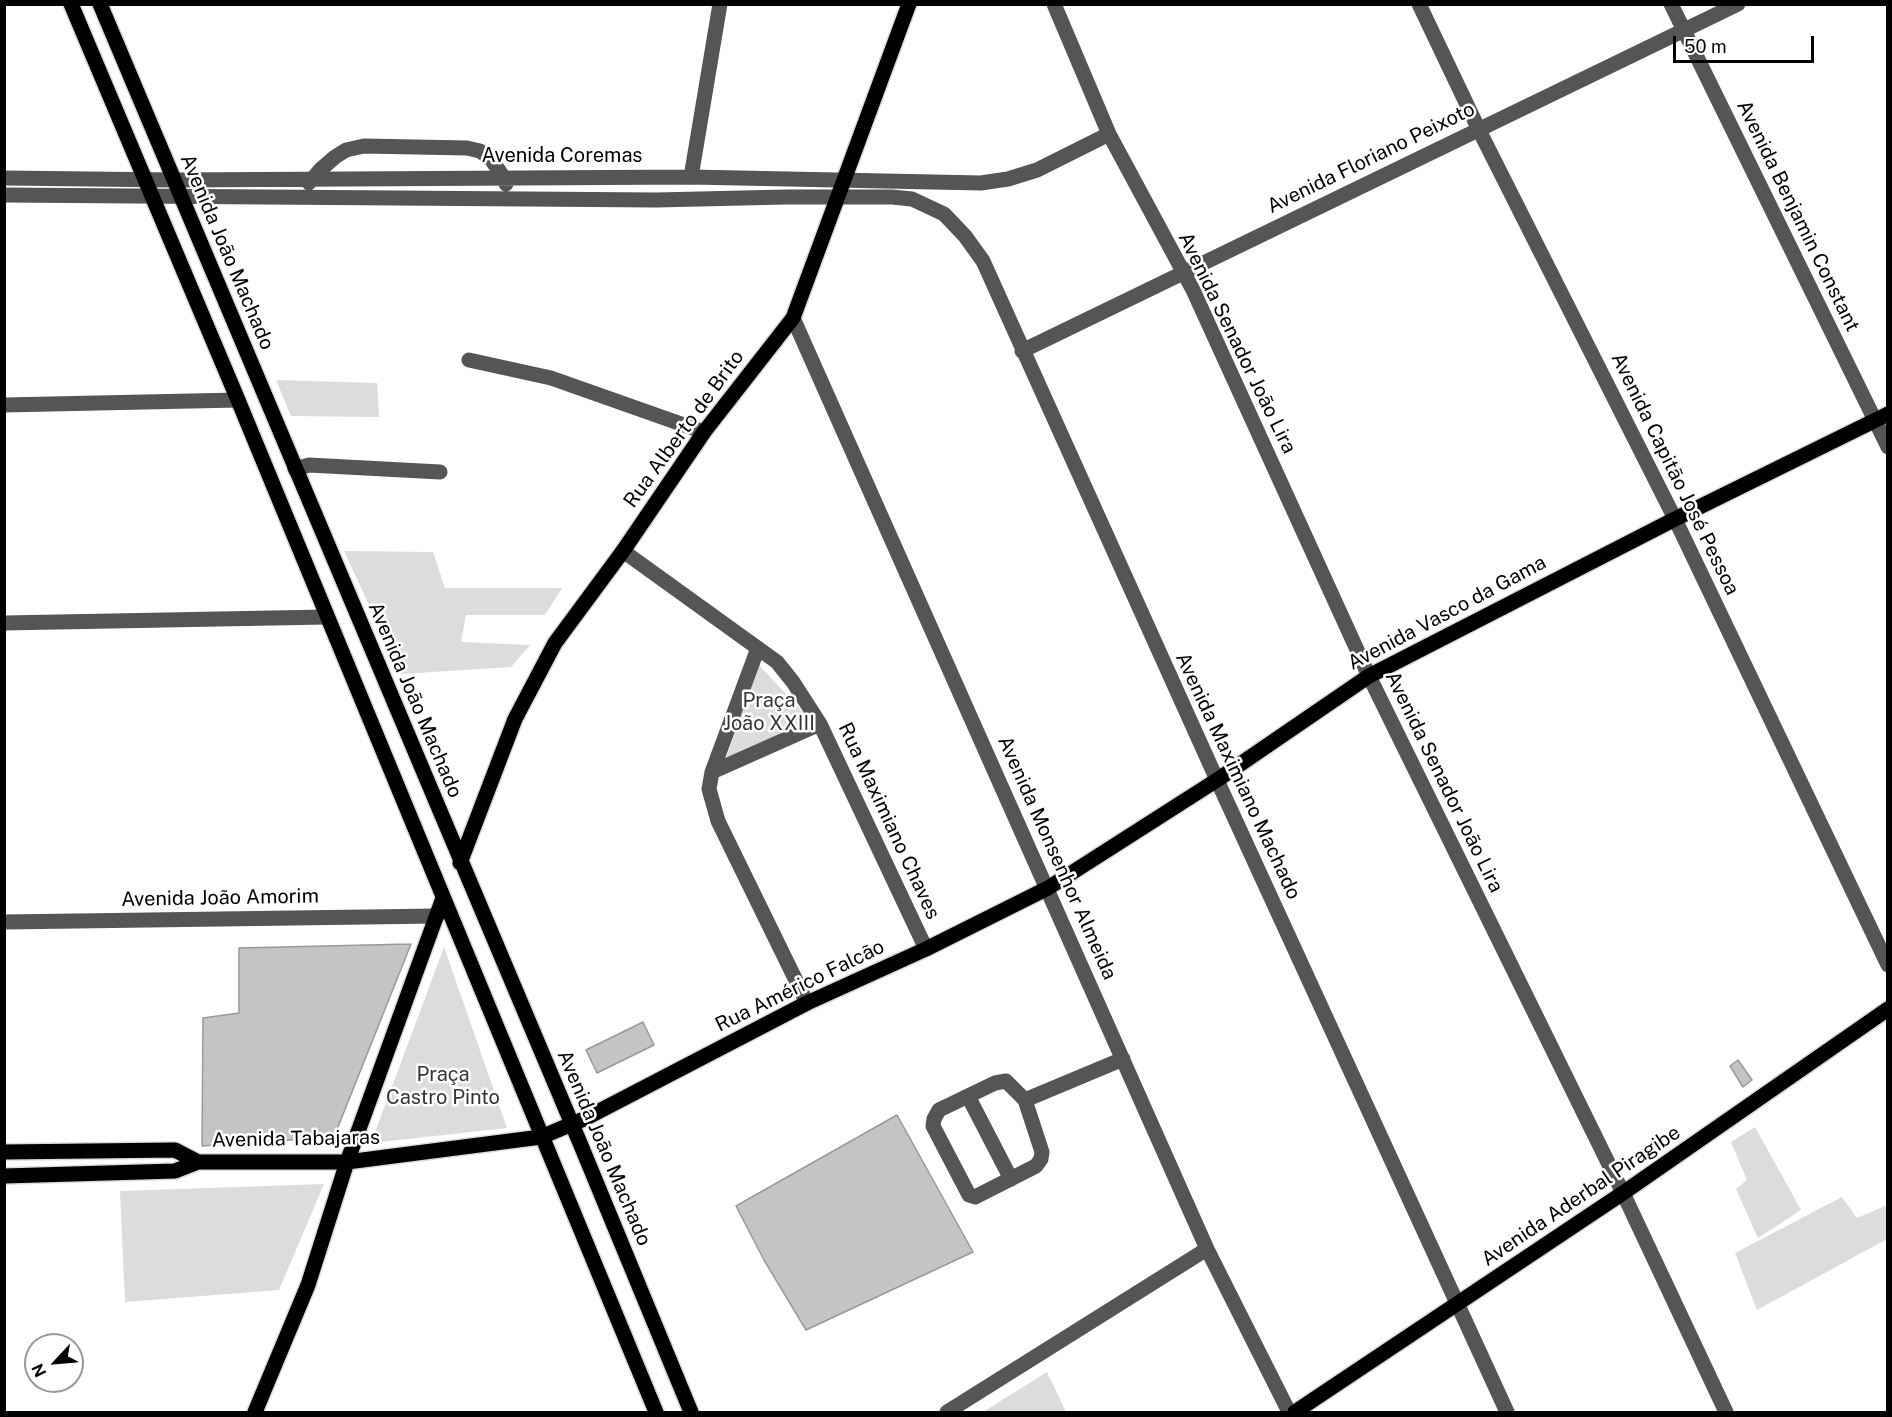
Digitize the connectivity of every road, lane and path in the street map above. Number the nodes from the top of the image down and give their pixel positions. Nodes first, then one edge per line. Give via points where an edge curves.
1 (71, 4) edge
2 (100, 4) edge
3 (720, 4) edge
4 (909, 4) edge
5 (1054, 4) edge
6 (1419, 4) edge
7 (1671, 4) edge
8 (1738, 4) edge
9 (1684, 31) junction
10 (1479, 130) junction
11 (1109, 134) junction
12 (691, 177) junction
13 (4, 178) edge
14 (312, 178) junction
15 (504, 178) junction
16 (843, 179) junction
17 (146, 180) junction
18 (174, 180) junction
19 (4, 195) edge
20 (153, 197) junction
21 (181, 197) junction
22 (300, 197) junction
23 (836, 197) junction
24 (510, 199) junction
25 (1182, 273) junction
26 (793, 318) junction
27 (1022, 351) junction
28 (469, 360) dead end
29 (238, 400) junction
30 (4, 405) edge
31 (1881, 417) edge
32 (704, 432) junction
33 (1887, 447) edge
34 (295, 469) junction
35 (441, 472) dead end
36 (1675, 519) junction
37 (622, 551) junction
38 (326, 617) junction
39 (4, 623) edge
40 (758, 648) junction
41 (1369, 676) junction
42 (820, 724) junction
43 (712, 772) junction
44 (1217, 780) junction
45 (460, 863) junction
46 (1048, 888) junction
47 (443, 898) junction
48 (437, 916) junction
49 (4, 922) edge
50 (926, 949) junction
51 (1887, 965) edge
52 (807, 1003) junction
53 (1887, 1010) edge
54 (1123, 1059) junction
55 (968, 1096) junction
56 (1024, 1100) junction
57 (571, 1124) junction
58 (541, 1137) junction
59 (4, 1152) edge
60 (198, 1162) junction
61 (347, 1162) junction
62 (4, 1176) edge
63 (1011, 1179) junction
64 (1623, 1193) junction
65 (1207, 1248) junction
66 (1458, 1305) junction
67 (255, 1413) edge
68 (656, 1413) edge
69 (691, 1413) edge
70 (947, 1413) edge
71 (1289, 1413) edge
72 (1295, 1413) edge
73 (1507, 1413) edge
74 (1726, 1413) edge

1 - 17 main road
2 - 18 main road, Avenida João Machado
3 - 12 street
4 - 16 main road, Rua Alberto de Brito
5 - 11 street, Avenida Senador João Lira
6 - 10 street, Avenida Capitão José Pessoa
7 - 9 street, Avenida Benjamin Constant
8 - 9 street, Avenida Floriano Peixoto
9 - 10 street, Avenida Floriano Peixoto
9 - 31 street, Avenida Benjamin Constant
10 - 25 street, Avenida Floriano Peixoto
10 - 36 street, Avenida Capitão José Pessoa
11 - 16 street, Avenida Coremas via 1037,170 1008,179 981,183
11 - 25 street, Avenida Senador João Lira
12 - 15 street, Avenida Coremas
12 - 16 street, Avenida Coremas
13 - 17 street, Avenida Coremas
14 - 15 street, Avenida Coremas
14 - 15 street via 346,150 363,146 474,149 491,159
14 - 18 street, Avenida Coremas
14 - 22 street
15 - 24 street
16 - 23 main road, Rua Alberto de Brito
17 - 18 street, Avenida Coremas
17 - 20 main road
18 - 21 main road, Avenida João Machado
19 - 20 street
20 - 21 street
20 - 29 main road
21 - 22 street
21 - 34 main road, Avenida João Machado
22 - 24 street
23 - 24 street
23 - 26 main road, Rua Alberto de Brito
23 - 27 street, Avenida Maximiano Machado via 912,199 944,214 983,261
25 - 27 street, Avenida Floriano Peixoto
25 - 41 street, Avenida Senador João Lira
26 - 32 main road, Rua Alberto de Brito
26 - 46 street, Avenida Monsenhor Almeida
27 - 44 street, Avenida Maximiano Machado
28 - 32 street via 550,378
29 - 30 street
29 - 38 main road
31 - 33 street, Avenida Benjamin Constant
31 - 36 main road, Avenida Vasco da Gama
32 - 37 main road, Rua Alberto de Brito
34 - 35 street via 309,465
34 - 45 main road, Avenida João Machado
36 - 41 main road, Avenida Vasco da Gama
36 - 51 street, Avenida Capitão José Pessoa
37 - 40 street, Rua Maximiano Chaves
37 - 45 main road, Rua Alberto de Brito via 555,643 534,681 515,719
38 - 39 street
38 - 47 main road
40 - 42 street, Rua Maximiano Chaves via 777,662
40 - 43 street
41 - 44 main road, Avenida Vasco da Gama
41 - 64 street, Avenida Senador João Lira
42 - 43 street
42 - 50 street, Rua Maximiano Chaves
43 - 52 street via 709,789 718,821
44 - 46 main road, Avenida Vasco da Gama
44 - 66 street, Avenida Maximiano Machado
45 - 57 main road, Avenida João Machado
46 - 50 main road, Rua Américo Falcão
46 - 54 street, Avenida Monsenhor Almeida
47 - 48 main road
47 - 58 main road
48 - 49 street, Avenida João Amorim
48 - 61 main road
50 - 52 main road, Rua Américo Falcão
52 - 57 main road, Rua Américo Falcão
53 - 64 main road, Avenida Aderbal Piragibe
54 - 56 street
54 - 65 street, Avenida Monsenhor Almeida
55 - 56 street via 1006,1081
55 - 63 street
55 - 63 street via 939,1110 933,1126 969,1195 975,1197
56 - 63 street via 1041,1159 1036,1166
57 - 58 main road, Avenida Tabajaras
57 - 69 main road, Avenida João Machado
58 - 61 main road, Avenida Tabajaras
58 - 68 main road
59 - 60 main road, Avenida Tabajaras via 175,1150
60 - 61 main road, Avenida Tabajaras
60 - 62 main road, Avenida Tabajaras via 175,1172
61 - 67 main road via 308,1285
64 - 66 main road, Avenida Aderbal Piragibe
64 - 74 street, Avenida Senador João Lira
65 - 70 street
65 - 71 street, Avenida Monsenhor Almeida
66 - 72 main road, Avenida Aderbal Piragibe
66 - 73 street, Avenida Maximiano Machado

